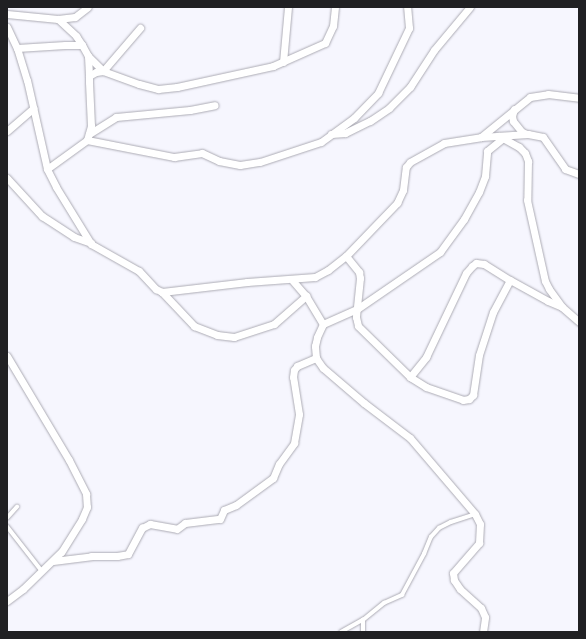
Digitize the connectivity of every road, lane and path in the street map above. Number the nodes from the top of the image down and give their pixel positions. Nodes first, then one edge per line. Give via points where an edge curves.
1 (88, 7) edge
2 (288, 7) edge
3 (335, 7) edge
4 (407, 7) edge
5 (470, 7) edge
6 (7, 14) edge
7 (58, 19) junction
8 (7, 27) edge
9 (140, 28) dead end
10 (82, 46) junction
11 (17, 48) junction
12 (88, 56) junction
13 (283, 62) junction
14 (103, 71) junction
15 (90, 76) junction
16 (579, 98) edge
17 (215, 105) dead end
18 (33, 108) junction
19 (514, 109) junction
20 (7, 131) edge
21 (331, 134) junction
22 (528, 134) junction
23 (88, 137) junction
24 (480, 137) junction
25 (501, 137) junction
26 (47, 169) junction
27 (579, 174) edge
28 (7, 178) edge
29 (91, 244) junction
30 (346, 256) junction
31 (292, 280) junction
32 (510, 280) junction
33 (162, 292) junction
34 (306, 296) junction
35 (562, 307) junction
36 (357, 308) junction
37 (579, 322) edge
38 (324, 324) junction
39 (7, 356) edge
40 (316, 358) junction
41 (410, 377) junction
42 (17, 507) dead end
43 (475, 514) junction
44 (7, 518) edge
45 (7, 526) edge
46 (53, 560) junction
47 (42, 572) junction
48 (7, 601) edge
49 (363, 620) junction
50 (341, 632) edge
51 (363, 632) edge
52 (483, 632) edge

1 - 7 street via 75,17
2 - 13 street
3 - 13 street via 333,26 325,43
4 - 21 street via 409,28 378,94 354,118
5 - 21 street via 434,50 410,87 389,108 345,133
6 - 7 street
7 - 10 street via 76,36
8 - 11 street
9 - 14 street
10 - 11 street
10 - 12 street
11 - 18 street
12 - 14 street
12 - 15 street
13 - 14 street via 177,87 158,89
14 - 15 street
15 - 23 street via 91,126
16 - 19 street via 548,94 536,96 525,100
17 - 23 street via 116,117
18 - 20 street
18 - 26 street
19 - 22 street via 514,121 522,132
19 - 24 street
21 - 23 street via 321,142 286,154 240,165 202,154 174,158
22 - 25 street
22 - 27 street via 543,137 565,169
23 - 26 street
24 - 25 street
24 - 30 street via 444,143 410,162 406,167 403,190 397,203
25 - 35 street via 519,147 528,161 527,200 538,256 549,289
25 - 36 street via 487,151 485,176 479,192 440,252
26 - 29 street
28 - 29 street via 42,216 74,237
29 - 33 street via 139,271
30 - 31 street via 315,277
30 - 36 street via 359,272
31 - 33 street via 247,282
31 - 34 street
32 - 35 street
32 - 41 street via 484,264 476,263 472,266 466,273 426,357
32 - 41 street via 493,312 479,355 473,395 469,399 463,400 426,387
33 - 34 street via 194,326 217,335 234,337 274,324
34 - 38 street
35 - 37 street
36 - 38 street
36 - 41 street via 358,326
38 - 40 street via 317,337
39 - 46 street via 48,422 86,494 87,507 82,519
40 - 43 street via 323,368 364,403 410,438
40 - 46 street via 294,370 298,414 294,443 279,464 273,478 236,505 224,510 220,519 185,523 177,529 150,524 142,528 128,554
42 - 44 lane
43 - 49 lane via 439,528 431,537 402,595 377,607
43 - 52 street via 480,524 479,543 453,573 460,589 481,608 485,617
45 - 47 lane
46 - 47 street
47 - 48 street
49 - 50 lane
49 - 51 lane

